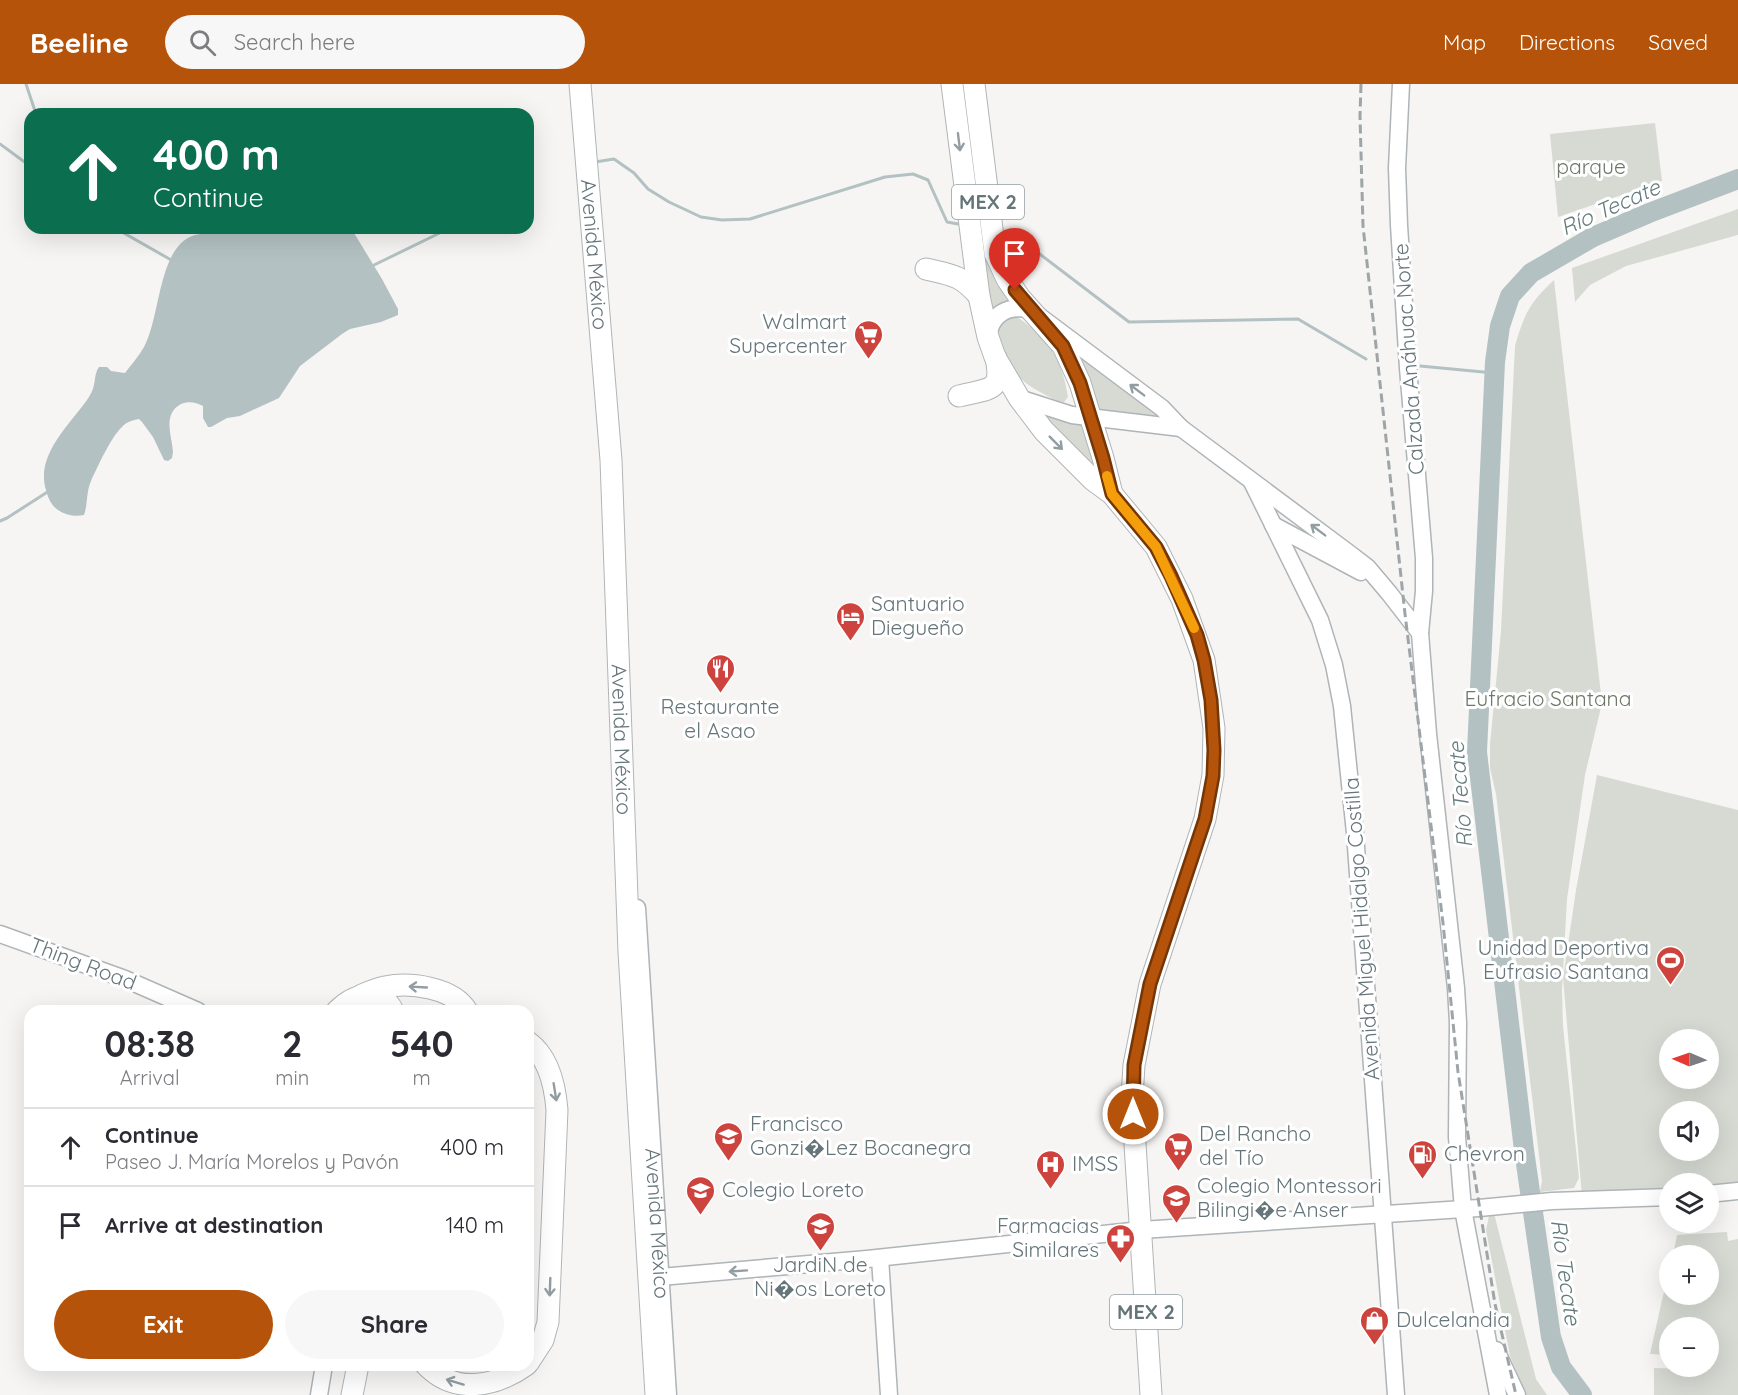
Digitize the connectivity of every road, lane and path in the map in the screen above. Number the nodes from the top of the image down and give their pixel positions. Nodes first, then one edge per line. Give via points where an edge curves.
1 (580, 84) edge
2 (952, 84) edge
3 (974, 84) edge
4 (1401, 84) edge
5 (926, 269) dead end
6 (979, 296) junction
7 (1031, 310) junction
8 (992, 347) junction
9 (959, 396) dead end
10 (1019, 398) junction
11 (1089, 417) junction
12 (1181, 428) junction
13 (1252, 482) junction
14 (1112, 494) junction
15 (1273, 525) junction
16 (1377, 582) junction
17 (1420, 633) junction
18 (0, 934) edge
19 (362, 995) junction
20 (184, 1005) edge
21 (343, 1005) edge
22 (390, 1005) edge
23 (463, 1005) edge
24 (534, 1049) edge
25 (1738, 1191) edge
26 (1719, 1193) edge
27 (1659, 1197) edge
28 (1463, 1209) junction
29 (1383, 1214) junction
30 (1141, 1230) junction
31 (880, 1258) junction
32 (655, 1277) junction
33 (1485, 1327) junction
34 (535, 1346) edge
35 (323, 1371) edge
36 (357, 1371) edge
37 (434, 1371) edge
38 (518, 1371) edge
39 (319, 1395) edge
40 (352, 1395) edge
41 (656, 1395) edge
42 (668, 1395) edge
43 (889, 1395) edge
44 (1151, 1395) edge
45 (1396, 1395) edge
46 (1498, 1395) edge
47 (1517, 1395) edge

1 - 32 highway, Avenida México via 611,460 629,951
2 -> 6 highway, MEX 2
3 - 7 highway, MEX 2 via 995,253 1007,279
4 - 17 main road, Calzada Anáhuac Norte via 1397,168 1424,558
5 - 6 highway via 966,281
6 - 8 highway, MEX 2
7 - 8 main road via 1007,310 992,323
7 - 11 highway, MEX 2 via 1063,346 1080,383
12 -> 7 main road via 1162,408
8 - 9 highway via 998,381 991,388
8 - 10 highway, MEX 2
10 - 11 main road
10 -> 14 highway, MEX 2 via 1044,431
11 - 12 main road
11 - 14 highway, MEX 2
12 - 13 main road
13 - 15 main road, Avenida Miguel Hidalgo Costilla
16 -> 13 main road via 1367,567
14 - 30 highway, MEX 2 via 1156,547 1182,599 1204,660 1214,728 1213,776 1205,819 1150,984 1134,1065 1132,1097
15 - 16 main road
15 - 29 main road, Avenida Miguel Hidalgo Costilla via 1320,620 1342,706
16 - 17 main road
17 - 28 main road, Calzada Anáhuac Norte via 1456,988 1457,1137
18 - 20 main road, Thing Road
19 - 21 highway
19 - 22 highway via 379,996
23 -> 19 highway via 453,996 421,986 386,987
24 -> 34 highway via 549,1070 557,1110 548,1322
25 - 26 main road
27 - 28 main road
28 - 29 main road
28 - 33 main road, Calzada Anáhuac Norte
29 - 30 main road
29 - 45 main road, Avenida Miguel Hidalgo Costilla
30 - 31 main road
30 - 44 highway, MEX 2
31 -> 32 main road
31 - 43 main road
32 - 41 highway, Avenida México
32 - 42 main road, Avenida México
33 - 46 main road
33 - 47 main road
35 - 39 main road
36 - 40 highway
38 -> 37 highway via 487,1384 465,1385 448,1381

